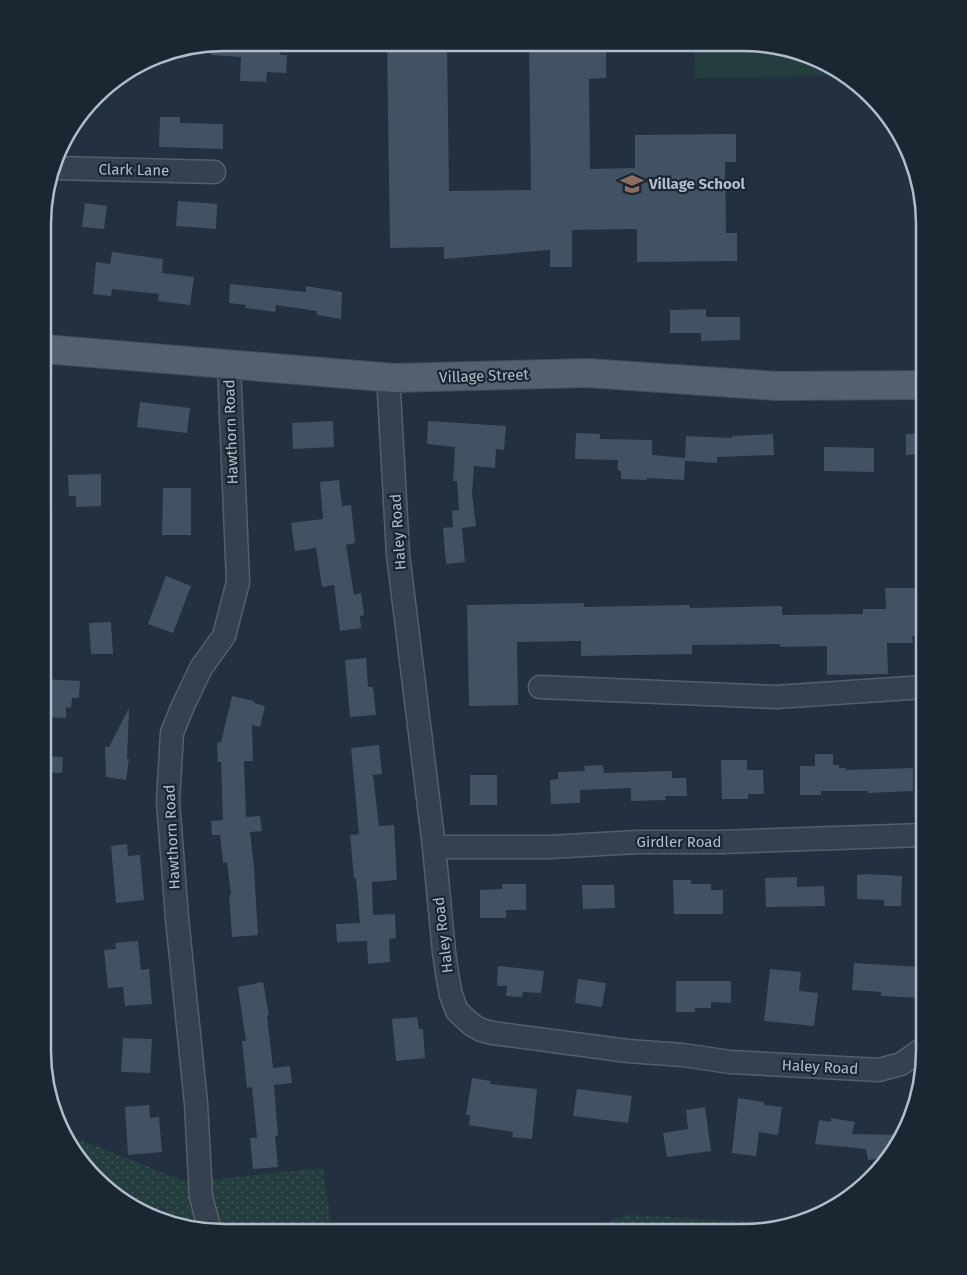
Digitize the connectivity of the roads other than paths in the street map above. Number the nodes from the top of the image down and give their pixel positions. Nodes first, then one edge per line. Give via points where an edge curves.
1 (60, 168) edge
2 (214, 172) dead end
3 (51, 350) edge
4 (229, 365) junction
5 (394, 378) junction
6 (916, 385) edge
7 (540, 687) dead end
8 (915, 688) edge
9 (915, 835) edge
10 (434, 847) junction
11 (915, 1054) edge
12 (208, 1223) edge

1 - 2 street, Clark Lane
3 - 4 main road, Village Street
4 - 5 main road, Village Street
4 - 12 street, Hawthorn Road via 238,582 224,636 201,668 172,733 168,801 196,1103 201,1197
5 - 6 main road, Village Street via 587,373 778,386
5 - 10 street, Haley Road via 389,393 398,554
7 - 8 street via 776,697
9 - 10 street, Girdler Road via 549,847
10 - 11 street, Haley Road via 451,995 458,1010 481,1030 730,1062 879,1070 901,1064

